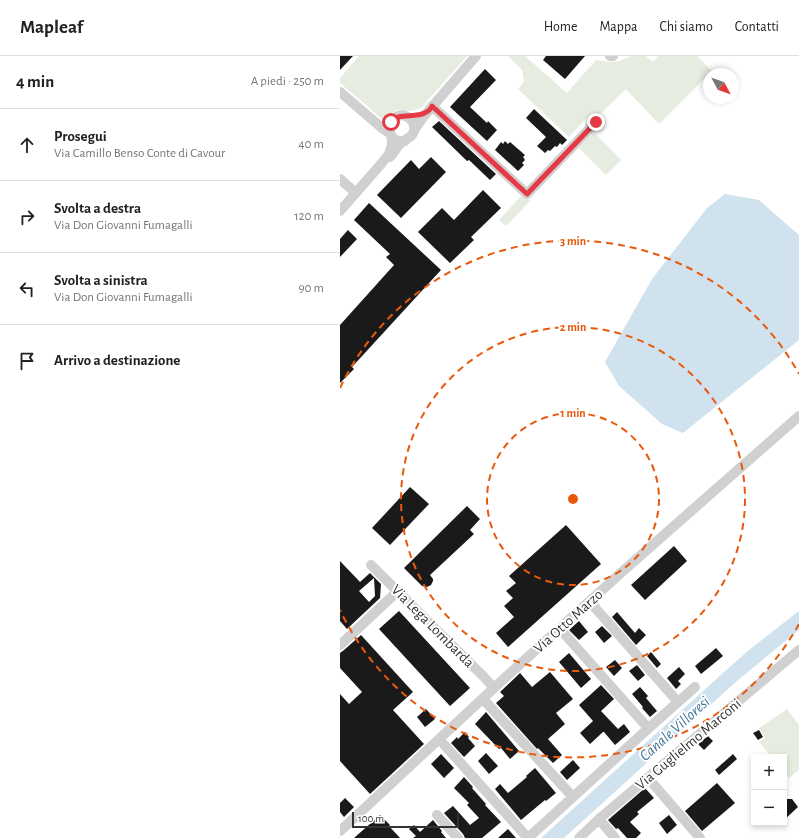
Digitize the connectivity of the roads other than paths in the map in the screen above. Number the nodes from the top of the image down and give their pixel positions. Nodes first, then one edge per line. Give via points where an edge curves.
1 (476, 56) edge
2 (340, 92) edge
3 (430, 109) junction
4 (405, 116) junction
5 (372, 119) junction
6 (394, 119) junction
7 (596, 122) dead end
8 (415, 129) junction
9 (391, 134) junction
10 (405, 141) junction
11 (381, 164) junction
12 (340, 179) edge
13 (356, 193) junction
14 (340, 211) edge
15 (799, 416) edge
16 (371, 565) dead end
17 (398, 592) junction
18 (590, 602) junction
19 (560, 629) junction
20 (340, 645) edge
21 (799, 650) edge
22 (695, 687) dead end
23 (494, 688) junction
24 (483, 699) junction
25 (678, 702) junction
26 (648, 728) junction
27 (439, 739) junction
28 (648, 778) junction
29 (573, 797) junction
30 (437, 815) dead end
31 (599, 820) junction
32 (340, 832) edge
33 (458, 838) edge
34 (528, 838) edge
35 (578, 838) edge
36 (615, 838) edge
37 (700, 838) edge

1 - 3 street
2 - 5 street
3 - 4 street via 417,116
3 - 7 street via 527,194
3 - 8 street
4 - 6 street
4 - 8 street via 412,121
5 - 6 street via 380,122
5 - 9 street
6 - 9 street via 390,126
8 - 10 street via 412,136
9 - 10 street via 393,138
9 - 11 street via 391,149
10 - 11 street
11 - 13 street
12 - 13 street
13 - 14 street
15 - 18 street, Via Otto Marzo
16 - 17 street, Via Lega Lombarda
17 - 20 street
17 - 23 street, Via Lega Lombarda
18 - 19 street, Via Otto Marzo
18 - 25 street
19 - 23 street, Via Otto Marzo
19 - 26 street
21 - 28 street, Via Guglielmo Marconi
22 - 25 street
23 - 24 street, Via Otto Marzo
24 - 27 street, Via Otto Marzo
24 - 29 street
25 - 26 street
26 - 29 street
27 - 32 street, Via Otto Marzo
27 - 34 street
28 - 31 street, Via Guglielmo Marconi
28 - 37 street
29 - 34 street
30 - 33 street
31 - 35 street, Via Guglielmo Marconi
31 - 36 street

